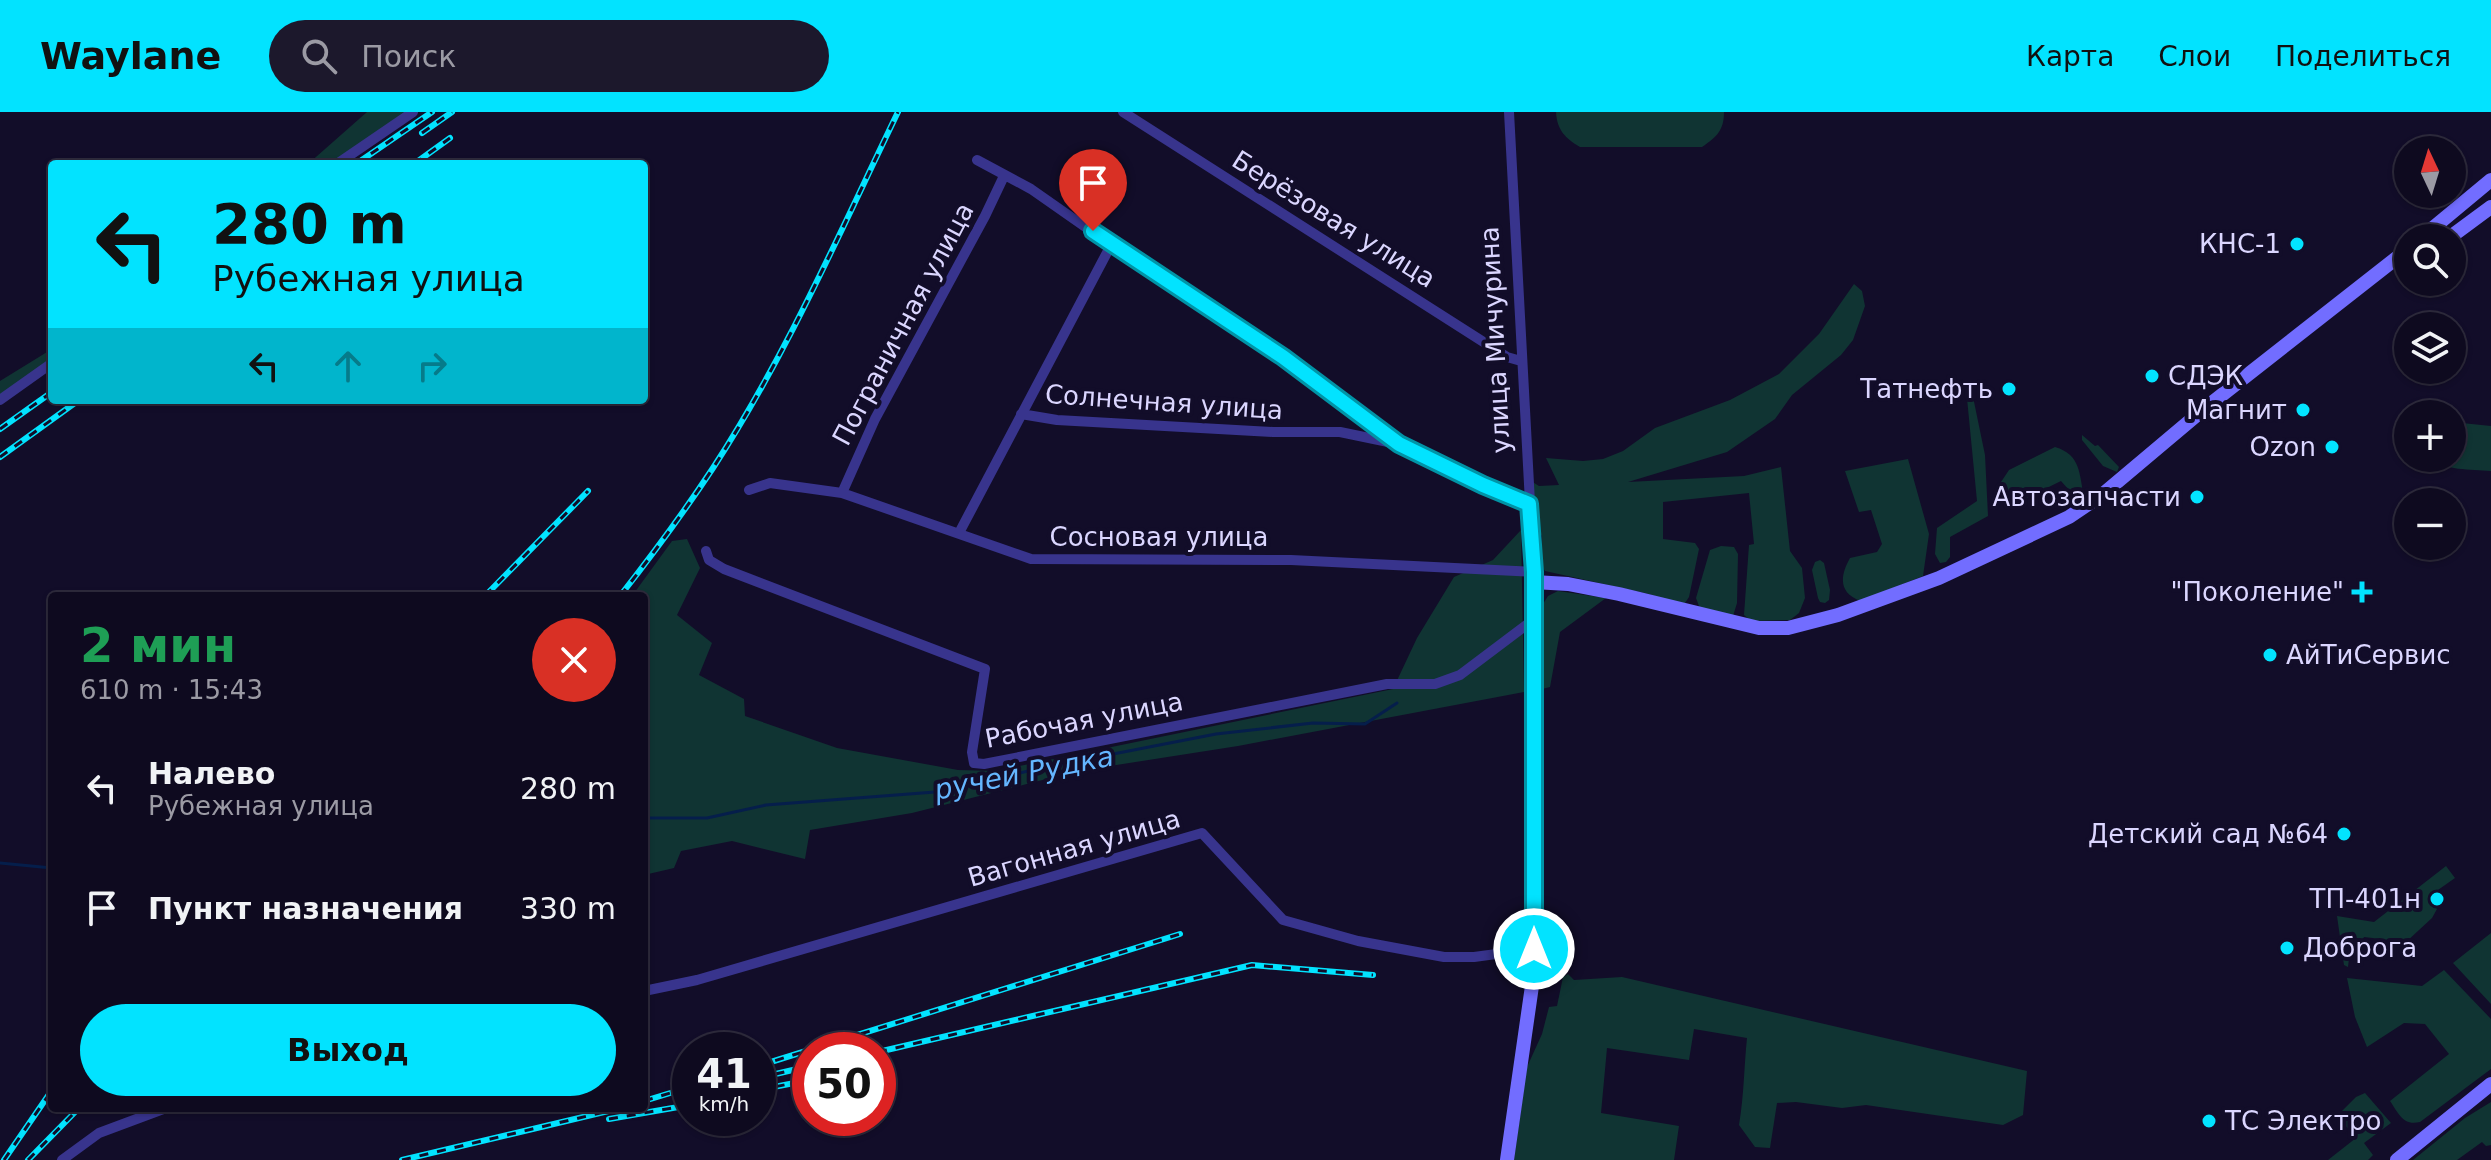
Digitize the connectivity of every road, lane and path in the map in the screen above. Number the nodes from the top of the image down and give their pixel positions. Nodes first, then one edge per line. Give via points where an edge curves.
1 (413, 112) edge
2 (1123, 112) edge
3 (1509, 112) edge
4 (343, 160) edge
5 (977, 160) dead end
6 (1004, 176) junction
7 (2491, 180) edge
8 (2491, 207) edge
9 (2438, 224) edge
10 (2466, 225) edge
11 (1111, 245) junction
12 (2394, 260) edge
13 (2394, 266) edge
14 (2381, 271) junction
15 (1521, 361) junction
16 (48, 366) edge
17 (0, 400) edge
18 (1021, 414) junction
19 (1399, 444) junction
20 (749, 490) dead end
21 (842, 493) junction
22 (1529, 504) junction
23 (959, 533) junction
24 (706, 551) dead end
25 (1534, 577) junction
26 (1533, 620) junction
27 (1534, 949) junction
28 (648, 990) edge
29 (2491, 1084) edge
30 (155, 1112) edge
31 (62, 1160) edge
32 (1507, 1160) edge
33 (2397, 1160) edge

1 - 4 street
2 - 15 street, Берёзовая улица via 1507,357
3 - 15 street, улица Мичурина
5 - 6 street
6 - 11 street
6 - 21 street, Пограничная улица via 875,419
7 - 9 main road
8 - 10 main road
11 - 18 street
11 - 19 street via 1283,357
12 - 14 main road
13 - 14 main road
14 - 25 main road via 2069,517 1939,578 1843,614 1788,628 1759,628
15 - 22 street, улица Мичурина
16 - 17 street
18 - 19 street, Солнечная улица via 1340,432
18 - 23 street
19 - 22 street
20 - 21 street, Сосновая улица via 770,483
21 - 23 street, Сосновая улица
22 - 25 street, улица Мичурина
23 - 25 street, Сосновая улица via 1031,559 1291,560
24 - 26 street, Рабочая улица via 709,560 724,569 985,669 972,752 974,763 984,764 1387,684 1435,684 1460,675
25 - 26 main road, улица Мичурина
26 - 27 main road, улица Мичурина
27 - 28 street, Вагонная улица via 1444,957 1283,920 1202,833
27 - 32 main road, улица Мичурина
29 - 33 main road
30 - 31 street via 99,1133

